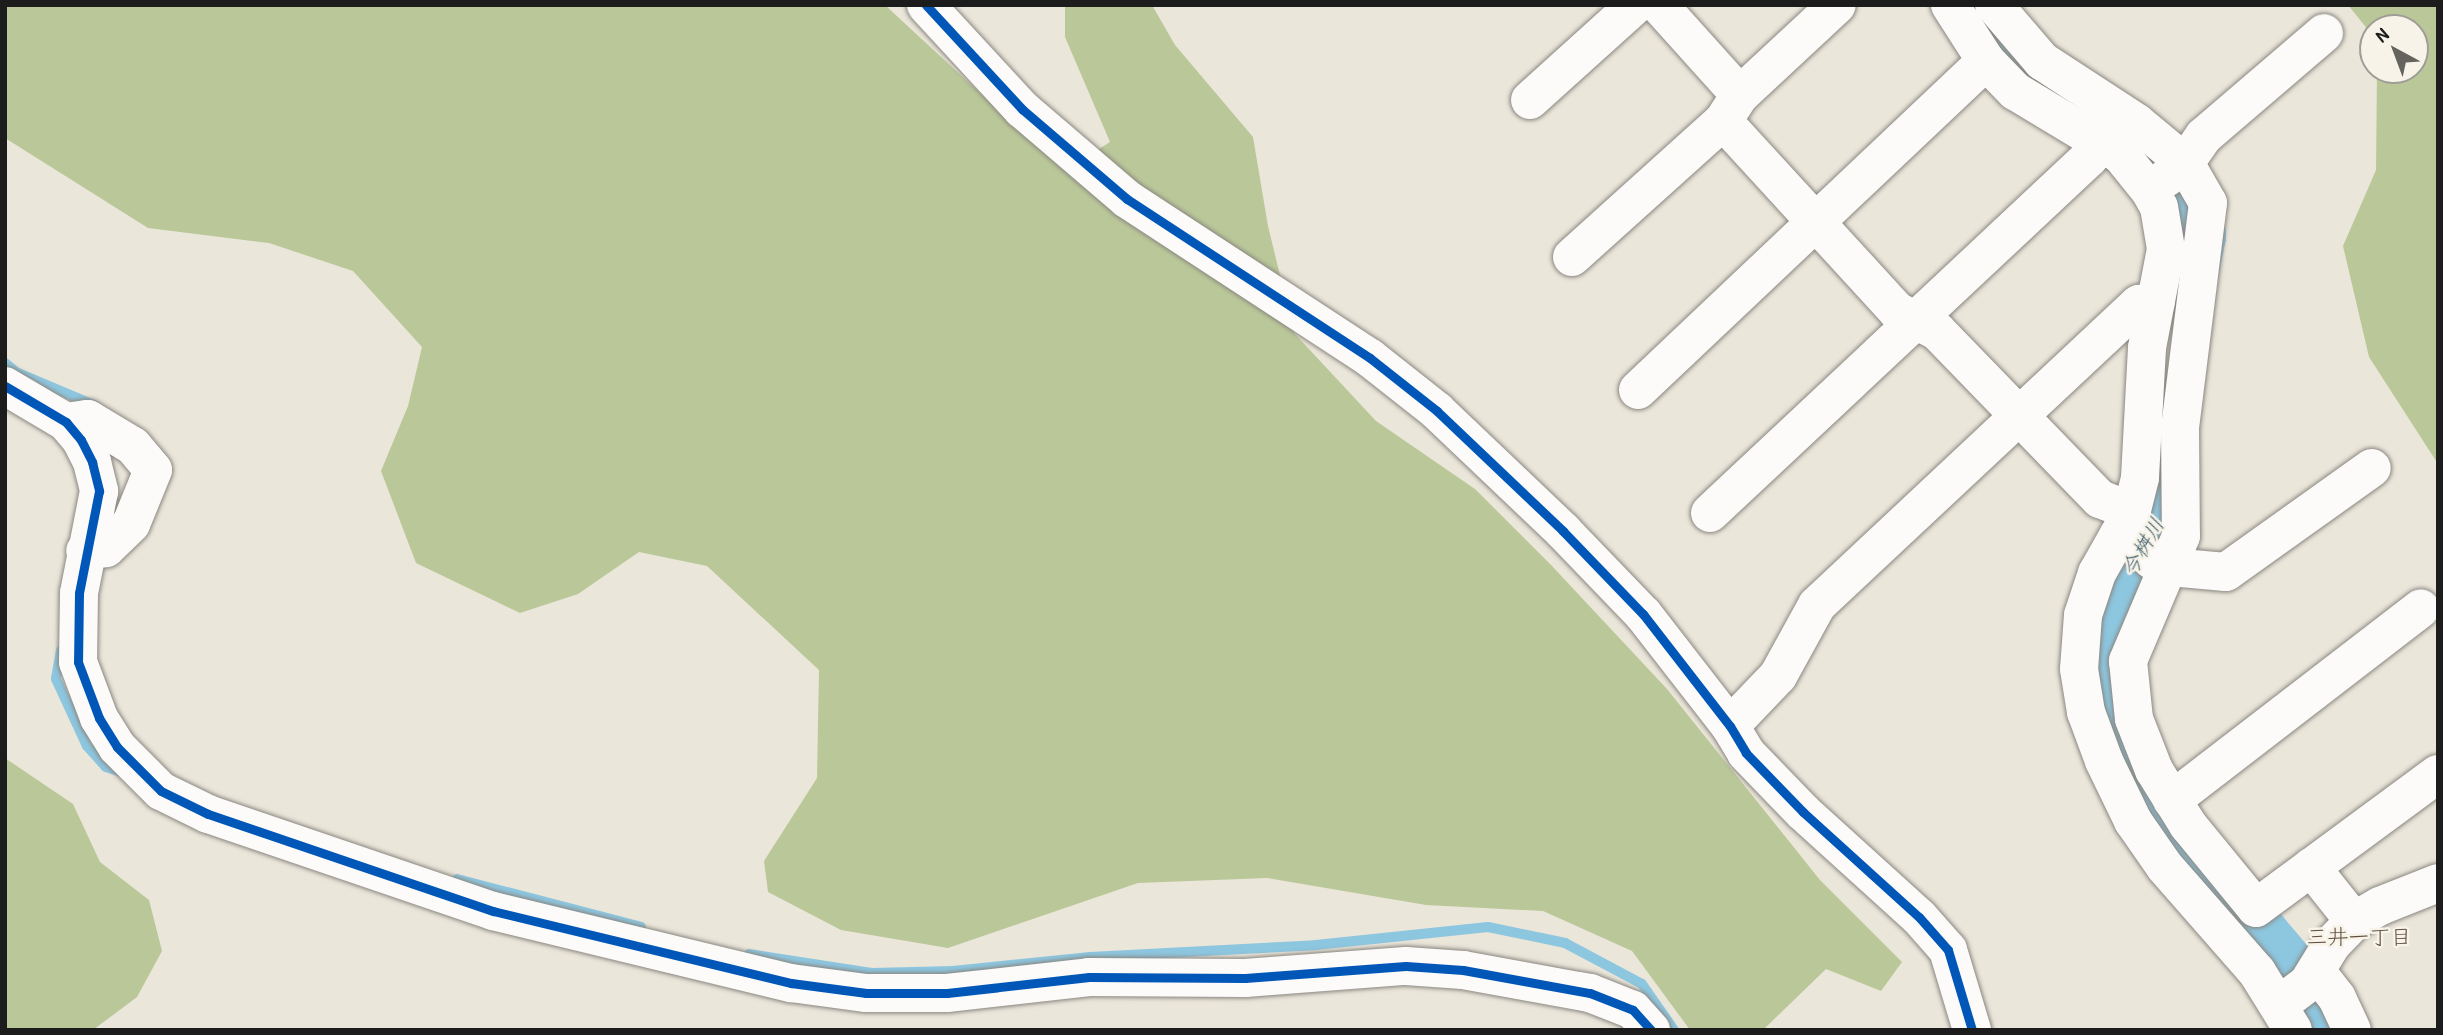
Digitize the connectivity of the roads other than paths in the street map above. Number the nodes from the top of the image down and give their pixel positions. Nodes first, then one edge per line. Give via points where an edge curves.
1 (1636, 5) edge
2 (1660, 5) edge
3 (1837, 5) edge
4 (1950, 5) edge
5 (2003, 9) edge
6 (938, 12) edge
7 (2324, 33) dead end
8 (1986, 61) junction
9 (1530, 100) dead end
10 (1731, 108) junction
11 (2100, 142) junction
12 (2185, 163) junction
13 (2150, 191) junction
14 (1814, 220) junction
15 (1572, 257) dead end
16 (2156, 302) junction
17 (1917, 321) junction
18 (5, 386) edge
19 (1638, 390) dead end
20 (2016, 416) junction
21 (66, 422) junction
22 (2372, 468) dead end
23 (1710, 513) dead end
24 (2125, 523) junction
25 (85, 551) junction
26 (2170, 567) junction
27 (2421, 608) dead end
28 (1730, 726) junction
29 (2438, 774) edge
30 (2172, 800) junction
31 (2311, 867) junction
32 (2438, 883) edge
33 (2354, 921) junction
34 (2316, 971) junction
35 (2286, 1017) edge
36 (1651, 1030) edge
37 (1972, 1030) edge
38 (2352, 1030) edge

1 - 9 street
2 - 10 street
3 - 10 street
4 - 8 street
5 - 12 street via 2042,61 2137,124
6 - 28 street via 1022,109 1127,199 1370,358 1437,411 1643,614
7 - 12 street via 2204,136
8 - 11 street via 2015,91
8 - 14 street
10 - 14 street
10 - 15 street
11 - 13 street via 2120,155
11 - 17 street via 2089,158
12 - 13 street
12 - 26 street via 2208,203 2180,428 2181,536
13 - 16 street via 2159,207 2166,248
14 - 17 street via 1897,311
14 - 19 street
16 - 20 street via 2139,304
16 - 24 street via 2147,348 2140,478
17 - 20 street via 1937,331
17 - 23 street
18 - 21 street
20 - 24 street
20 - 28 street via 1817,605 1778,676
21 - 25 street via 92,462 99,491
21 - 25 street via 88,419 134,446 153,470 131,524 106,548
22 - 26 street via 2226,572
24 - 26 street via 2133,543 2152,560
24 - 35 street via 2097,573 2083,615 2079,669 2086,712 2133,821 2165,867 2257,972
25 - 36 street via 78,662 99,718 117,747 162,791 208,814 493,911 792,983 866,993 947,993 1089,977 1245,978 1406,966 1463,970 1590,993 1633,1010
26 - 30 street via 2129,661 2134,719
27 - 30 street
28 - 37 street via 1746,753 1802,812 1919,917 1948,950
29 - 31 street
30 - 31 street via 2256,908
31 - 33 street
32 - 33 street
33 - 34 street via 2332,944
34 - 35 street
34 - 38 street via 2337,998

